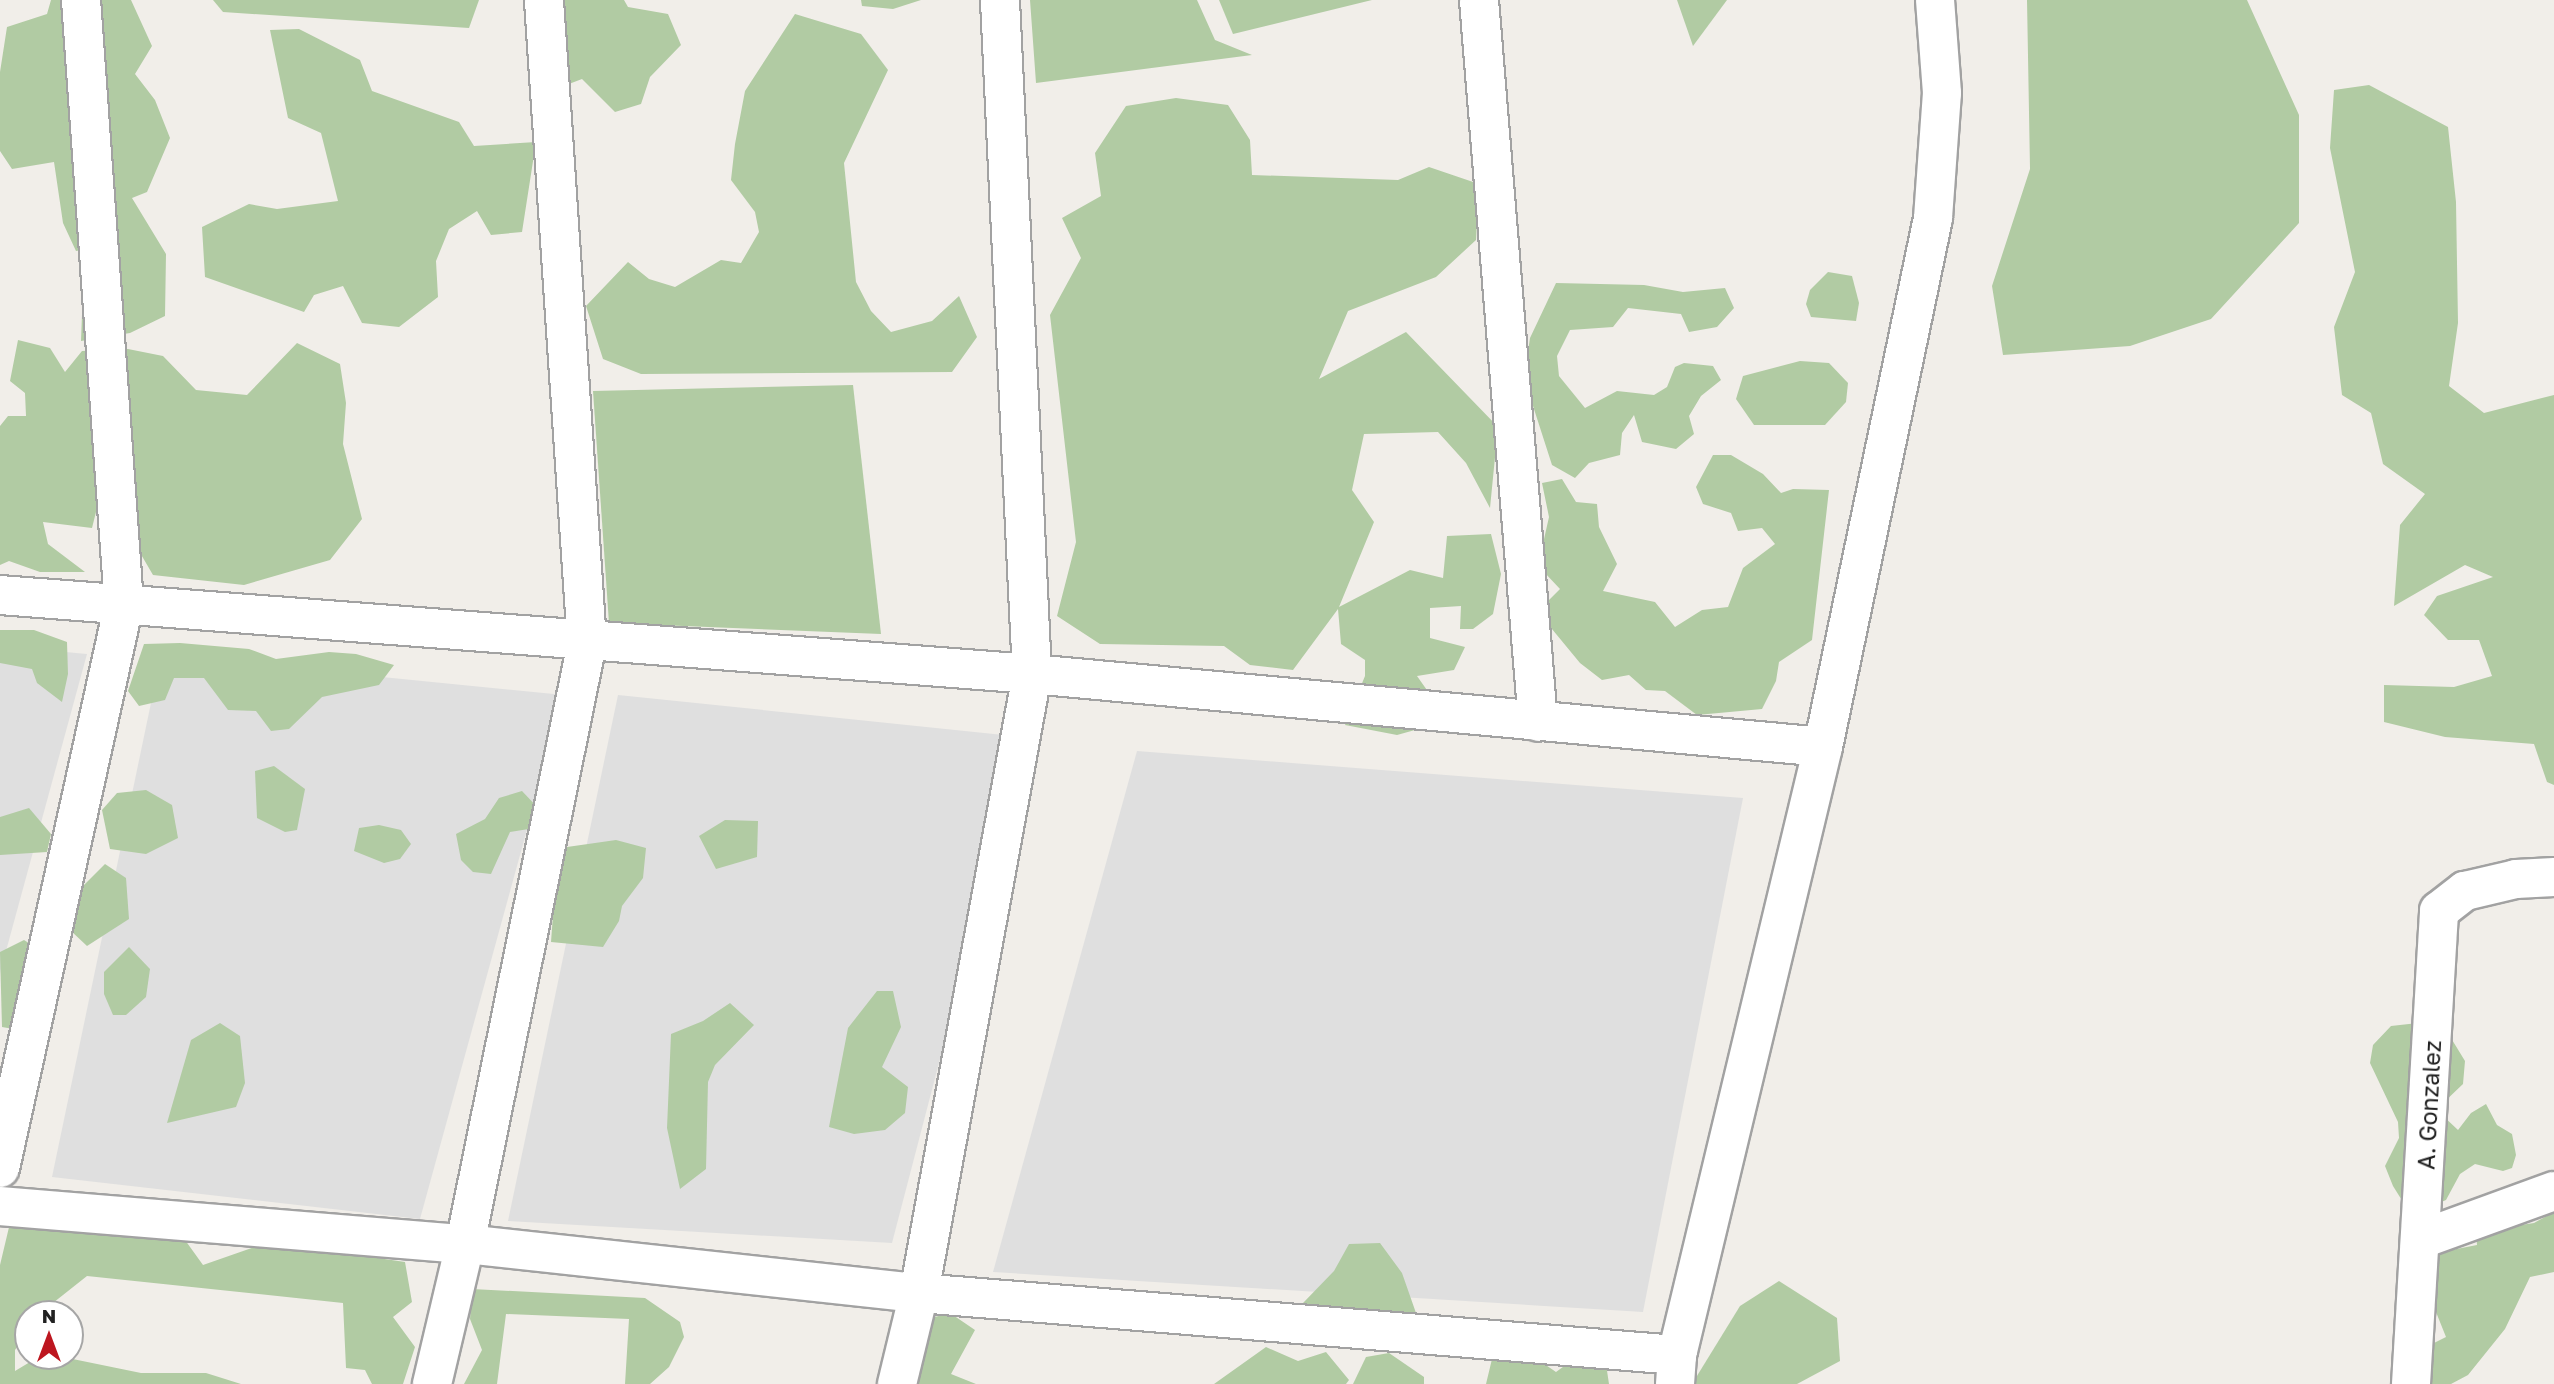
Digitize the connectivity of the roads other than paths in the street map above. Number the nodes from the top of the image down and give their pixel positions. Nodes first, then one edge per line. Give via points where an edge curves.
1 (81, 0) edge
2 (544, 0) edge
3 (1000, 0) edge
4 (1479, 0) edge
5 (1935, 0) edge
6 (0, 595) edge
7 (124, 604) junction
8 (587, 643) junction
9 (1032, 674) junction
10 (1538, 722) junction
11 (1824, 747) junction
12 (2554, 877) edge
13 (0, 1168) edge
14 (2554, 1191) edge
15 (0, 1206) edge
16 (2423, 1239) junction
17 (466, 1244) junction
18 (919, 1293) junction
19 (1676, 1370) edge
20 (432, 1384) edge
21 (897, 1384) edge
22 (2411, 1384) edge

1 - 7 street
2 - 8 street
3 - 9 street
4 - 10 street
5 - 11 street via 1942,93 1933,218
6 - 7 street
7 - 8 street
7 - 13 street
8 - 9 street
8 - 17 street
9 - 10 street
9 - 18 street
10 - 11 street
11 - 19 street
12 - 16 street, A. Gonzalez via 2516,879 2465,891 2439,911
14 - 16 street
15 - 17 street
16 - 22 street, A. Gonzalez
17 - 18 street
17 - 20 street
18 - 19 street
18 - 21 street

